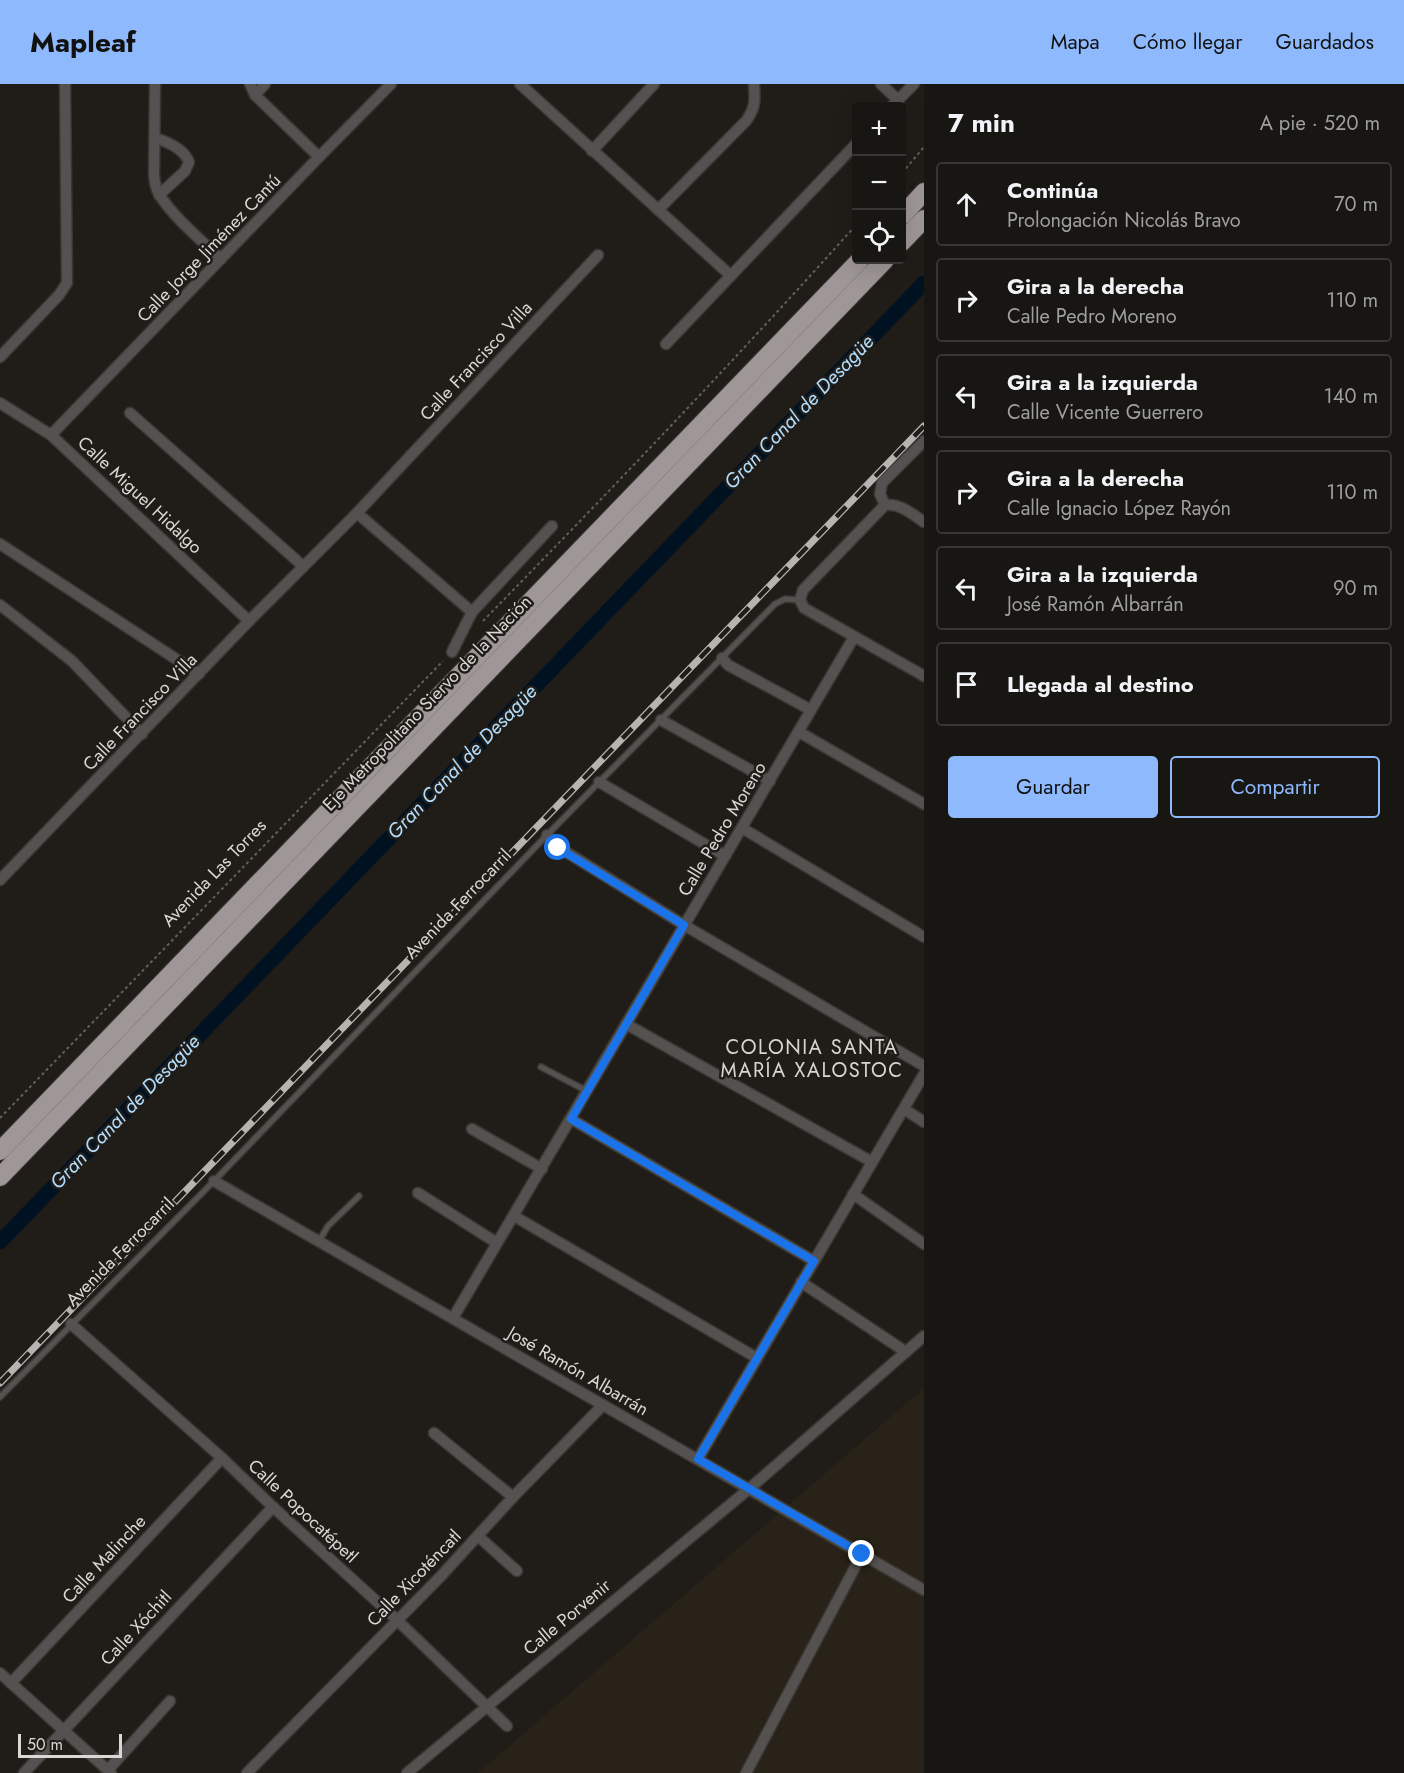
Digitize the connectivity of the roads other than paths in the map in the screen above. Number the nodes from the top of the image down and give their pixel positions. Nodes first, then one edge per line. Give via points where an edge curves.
1 (66, 84) edge
2 (155, 84) edge
3 (250, 84) edge
4 (265, 84) edge
5 (391, 84) edge
6 (520, 84) edge
7 (654, 84) edge
8 (754, 84) edge
9 (881, 84) edge
10 (914, 84) edge
11 (255, 95) junction
12 (894, 102) edge
13 (896, 102) edge
14 (155, 138) junction
15 (852, 148) edge
16 (592, 151) junction
17 (319, 157) junction
18 (924, 192) edge
19 (159, 195) junction
20 (658, 210) junction
21 (906, 212) edge
22 (924, 219) edge
23 (906, 238) edge
24 (598, 255) dead end
25 (221, 259) junction
26 (856, 264) edge
27 (881, 264) edge
28 (730, 275) junction
29 (666, 344) dead end
30 (0, 357) edge
31 (0, 402) edge
32 (130, 413) dead end
33 (51, 435) junction
34 (924, 441) edge
35 (885, 505) junction
36 (357, 513) junction
37 (924, 522) edge
38 (552, 526) dead end
39 (0, 544) edge
40 (303, 566) junction
41 (800, 600) junction
42 (0, 605) edge
43 (471, 612) junction
44 (249, 621) junction
45 (854, 637) junction
46 (453, 652) road end
47 (722, 658) junction
48 (200, 674) junction
49 (924, 676) edge
50 (811, 710) junction
51 (661, 720) junction
52 (798, 732) junction
53 (142, 734) junction
54 (599, 782) junction
55 (770, 782) junction
56 (924, 804) edge
57 (742, 828) junction
58 (547, 836) junction
59 (725, 856) junction
60 (0, 880) edge
61 (684, 925) junction
62 (924, 937) edge
63 (626, 1024) junction
64 (924, 1066) edge
65 (541, 1067) dead end
66 (924, 1074) edge
67 (587, 1091) junction
68 (904, 1109) junction
69 (571, 1119) junction
70 (924, 1122) edge
71 (472, 1129) dead end
72 (0, 1151) edge
73 (872, 1162) junction
74 (542, 1169) junction
75 (0, 1177) edge
76 (214, 1181) junction
77 (418, 1193) dead end
78 (853, 1194) junction
79 (359, 1196) dead end
80 (514, 1216) junction
81 (319, 1241) junction
82 (497, 1243) junction
83 (924, 1244) edge
84 (814, 1261) junction
85 (801, 1282) junction
86 (453, 1318) junction
87 (71, 1324) junction
88 (924, 1336) edge
89 (906, 1352) junction
90 (757, 1358) junction
91 (0, 1397) edge
92 (603, 1405) junction
93 (434, 1433) dead end
94 (222, 1458) junction
95 (698, 1459) junction
96 (750, 1488) junction
97 (513, 1497) junction
98 (273, 1507) junction
99 (478, 1536) junction
100 (862, 1554) junction
101 (517, 1570) dead end
102 (924, 1590) edge
103 (396, 1619) junction
104 (0, 1673) edge
105 (11, 1683) junction
106 (171, 1701) dead end
107 (487, 1706) junction
108 (507, 1726) dead end
109 (63, 1730) junction
110 (110, 1771) edge
111 (24, 1773) edge
112 (247, 1773) edge
113 (407, 1773) edge
114 (746, 1773) edge

1 - 30 street via 67,283
2 - 14 street
3 - 11 street
4 - 11 street
5 - 17 street, Calle Jorge Jiménez Cantú
6 - 16 street
7 - 16 street
8 - 20 street via 753,112
9 - 12 street
10 - 13 street
11 - 17 street
14 - 19 street via 153,175
14 - 19 street via 168,142 189,162 185,171
15 - 28 street
16 - 20 street
17 - 25 street, Calle Jorge Jiménez Cantú
18 - 21 highway
19 - 25 street
20 - 28 street
22 - 23 highway
24 - 36 street, Calle Francisco Villa
25 - 33 street, Calle Jorge Jiménez Cantú
26 - 72 highway, Eje Metropolitano Siervo de la Nación
27 - 75 highway, Eje Metropolitano Siervo de la Nación
28 - 29 street
31 - 33 street, Calle Miguel Hidalgo
32 - 40 street
33 - 44 street, Calle Miguel Hidalgo
34 - 35 street via 882,483 880,494
35 - 37 street via 900,506
35 - 41 street via 803,590
36 - 40 street, Calle Francisco Villa
36 - 43 street
38 - 43 street
39 - 48 street
40 - 44 street, Calle Francisco Villa
41 - 45 street via 804,609
41 - 47 lane, Avenida Ferrocarril via 785,599 775,604
42 - 53 street via 72,661
43 - 46 street
44 - 48 street, Calle Francisco Villa
45 - 49 street
45 - 50 street, Calle Pedro Moreno
47 - 50 street via 728,665
47 - 51 lane, Avenida Ferrocarril
48 - 53 street, Calle Francisco Villa
50 - 52 street, Calle Pedro Moreno
51 - 54 lane, Avenida Ferrocarril
51 - 55 street
52 - 55 street, Calle Pedro Moreno
52 - 56 street
53 - 60 street, Calle Francisco Villa
54 - 58 lane, Avenida Ferrocarril
54 - 59 street
55 - 57 street, Calle Pedro Moreno
57 - 59 street, Calle Pedro Moreno
57 - 62 street
58 - 61 street via 558,848
58 - 76 lane, Avenida Ferrocarril
59 - 61 street, Calle Pedro Moreno
61 - 63 street, Calle Pedro Moreno
61 - 64 street
63 - 67 street, Calle Pedro Moreno
63 - 73 street
65 - 67 lane
66 - 68 street
67 - 69 street, Calle Pedro Moreno
68 - 70 street
68 - 73 street
69 - 74 street, Calle Pedro Moreno
69 - 84 street
71 - 74 street
73 - 78 street
74 - 80 street, Calle Pedro Moreno
76 - 81 street, José Ramón Albarrán
76 - 87 lane, Avenida Ferrocarril
77 - 82 street
78 - 83 street
78 - 84 street
79 - 81 lane via 328,1226
80 - 82 street, Calle Pedro Moreno
80 - 90 street
81 - 86 street, José Ramón Albarrán
82 - 86 street, Calle Pedro Moreno
84 - 85 street
85 - 89 street
85 - 90 street
86 - 92 street, José Ramón Albarrán
87 - 91 lane, Avenida Ferrocarril
87 - 94 street, Calle Popocatépetl
88 - 89 street, Calle Porvenir
89 - 96 street, Calle Porvenir
90 - 95 street
92 - 95 street, José Ramón Albarrán
92 - 97 street, Calle Xicoténcatl
93 - 97 street
94 - 98 street, Calle Popocatépetl
94 - 105 street, Calle Malinche
95 - 96 street, José Ramón Albarrán
96 - 100 street, José Ramón Albarrán
96 - 107 street, Calle Porvenir
97 - 99 street, Calle Xicoténcatl
98 - 103 street, Calle Popocatépetl
98 - 109 street, Calle Xóchitl
99 - 101 street
99 - 103 street, Calle Xicoténcatl
100 - 102 street, José Ramón Albarrán
100 - 114 street
103 - 107 street, Calle Popocatépetl
103 - 112 street, Calle Xicoténcatl
104 - 105 street
105 - 109 street
106 - 110 street
107 - 108 street, Calle Popocatépetl
107 - 113 street, Calle Porvenir
109 - 110 street
109 - 111 street, Calle Xóchitl

